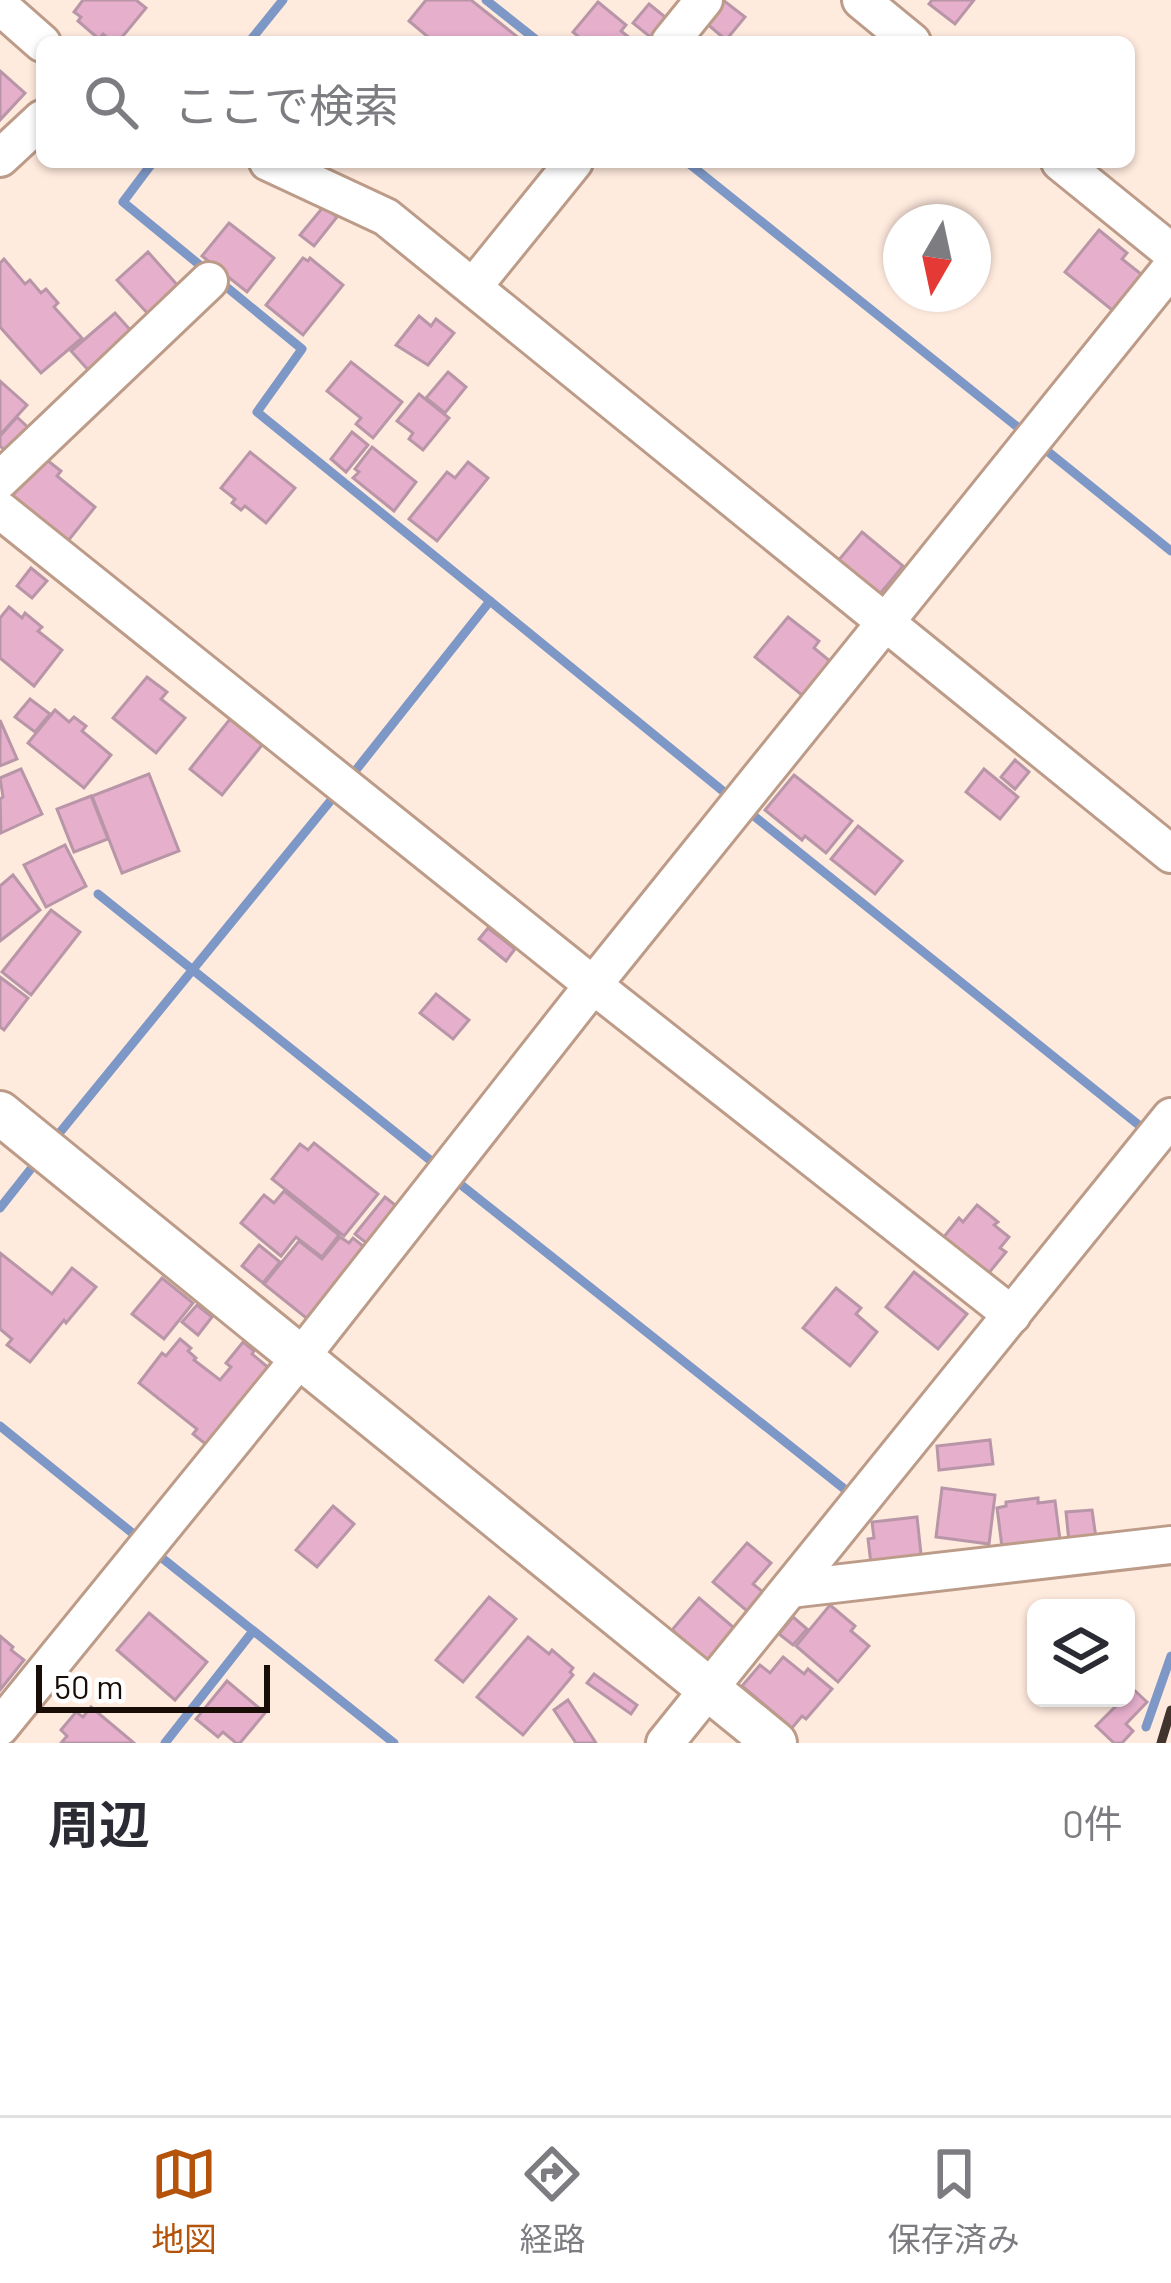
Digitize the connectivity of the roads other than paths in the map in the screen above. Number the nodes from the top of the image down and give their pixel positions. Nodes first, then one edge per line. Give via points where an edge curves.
1 (704, 0) edge
2 (861, 0) edge
3 (0, 6) edge
4 (675, 36) edge
5 (905, 36) edge
6 (36, 38) edge
7 (36, 125) edge
8 (0, 158) edge
9 (281, 168) edge
10 (569, 168) edge
11 (1067, 168) edge
12 (1171, 252) edge
13 (1171, 268) edge
14 (209, 281) dead end
15 (473, 287) junction
16 (0, 480) edge
17 (0, 510) edge
18 (886, 621) junction
19 (1171, 854) edge
20 (592, 985) junction
21 (0, 1113) edge
22 (1171, 1117) edge
23 (1012, 1315) junction
24 (300, 1358) junction
25 (1171, 1545) edge
26 (790, 1589) junction
27 (709, 1689) junction
28 (0, 1728) edge
29 (18, 1743) edge
30 (664, 1743) edge
31 (775, 1743) edge

1 - 4 street
2 - 5 street
3 - 6 street
7 - 8 street
9 - 15 street via 386,217
10 - 15 street
11 - 12 street
13 - 18 street
14 - 16 street
15 - 18 street
17 - 20 street
18 - 19 street
18 - 20 street
20 - 23 street
20 - 24 street
21 - 24 street
22 - 23 street
23 - 26 street
24 - 27 street
24 - 28 street
25 - 26 street
26 - 27 street
27 - 30 street
27 - 31 street
28 - 29 street

